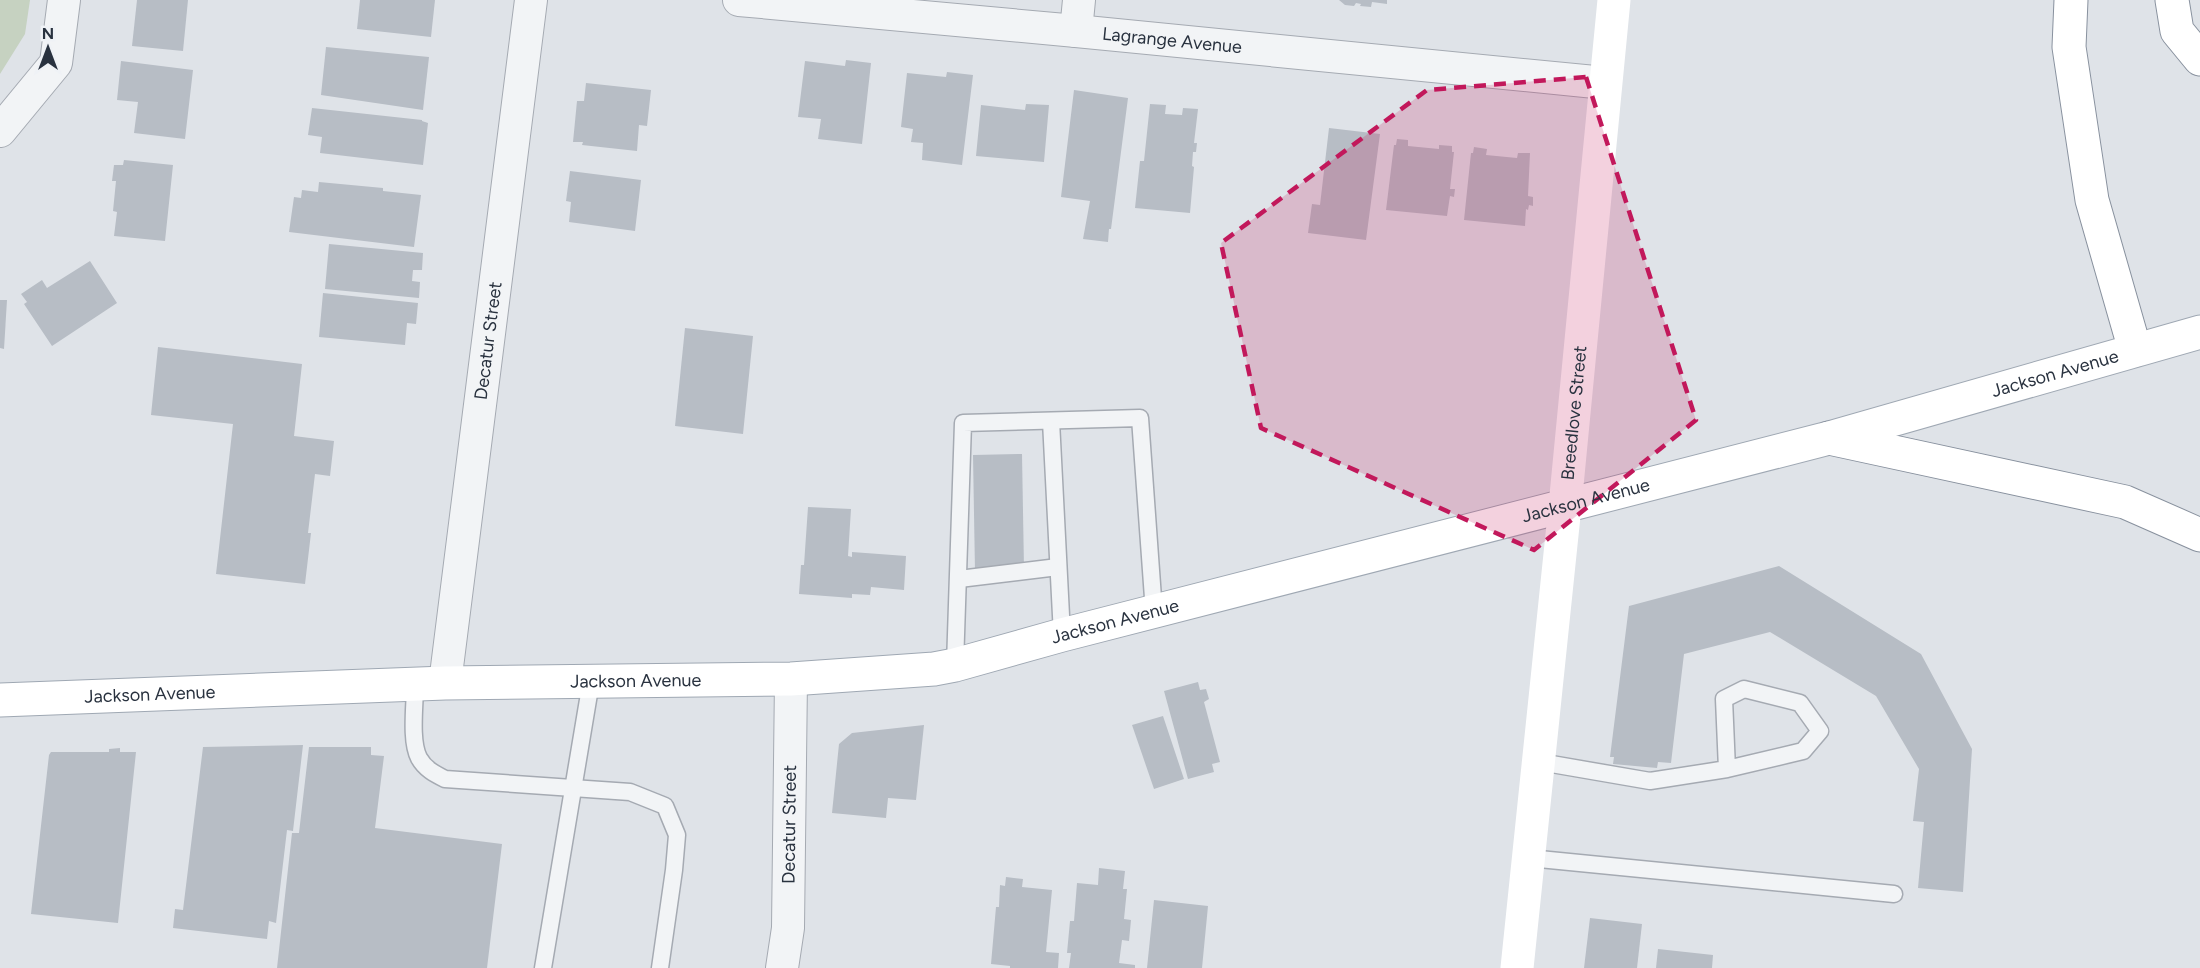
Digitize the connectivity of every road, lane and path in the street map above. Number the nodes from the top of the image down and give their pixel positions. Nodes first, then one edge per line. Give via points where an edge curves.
1 (64, 0) edge
2 (531, 0) edge
3 (739, 0) edge
4 (1079, 0) edge
5 (1614, 0) edge
6 (2071, 0) edge
7 (2172, 0) edge
8 (1076, 31) junction
9 (2200, 59) edge
10 (1605, 83) junction
11 (0, 131) edge
12 (2200, 332) edge
13 (2135, 350) junction
14 (1051, 421) junction
15 (1830, 438) junction
16 (1565, 506) junction
17 (2200, 535) edge
18 (1059, 567) junction
19 (959, 579) junction
20 (1154, 612) junction
21 (1062, 635) junction
22 (955, 665) junction
23 (791, 679) junction
24 (591, 682) junction
25 (430, 684) junction
26 (0, 700) edge
27 (1539, 762) junction
28 (1727, 769) junction
29 (574, 788) junction
30 (1529, 858) junction
31 (1894, 894) dead end
32 (543, 968) edge
33 (660, 968) edge
34 (782, 968) edge
35 (1516, 968) edge

1 - 11 street via 56,63
2 - 25 street, Decatur Street
3 - 8 street, Lagrange Avenue
4 - 8 street
5 - 10 main road, Breedlove Street
6 - 13 main road via 2069,47 2092,200
7 - 9 main road via 2177,31
8 - 10 street, Lagrange Avenue
10 - 16 main road, Breedlove Street
12 - 13 main road, Jackson Avenue
13 - 15 main road, Jackson Avenue
14 - 18 lane
14 - 19 lane via 963,423
14 - 20 lane via 1140,418
15 - 16 main road, Jackson Avenue
15 - 17 main road via 2125,502
16 - 20 main road, Jackson Avenue
16 - 27 main road, Breedlove Street
18 - 19 lane
18 - 21 lane
19 - 22 lane
20 - 21 main road, Jackson Avenue
21 - 22 main road, Jackson Avenue
22 - 23 main road, Jackson Avenue
23 - 24 main road, Jackson Avenue
23 - 34 street, Decatur Street via 788,928
24 - 25 main road, Jackson Avenue
24 - 29 lane
25 - 26 main road, Jackson Avenue
25 - 29 lane via 415,738 419,758 429,771 445,780
27 - 28 lane via 1650,781
27 - 30 main road, Breedlove Street
28 - 28 lane via 1803,751 1820,731 1800,703 1744,689 1724,699
29 - 32 lane
29 - 33 lane via 630,792 665,806 677,835
30 - 31 lane
30 - 35 main road, Breedlove Street

